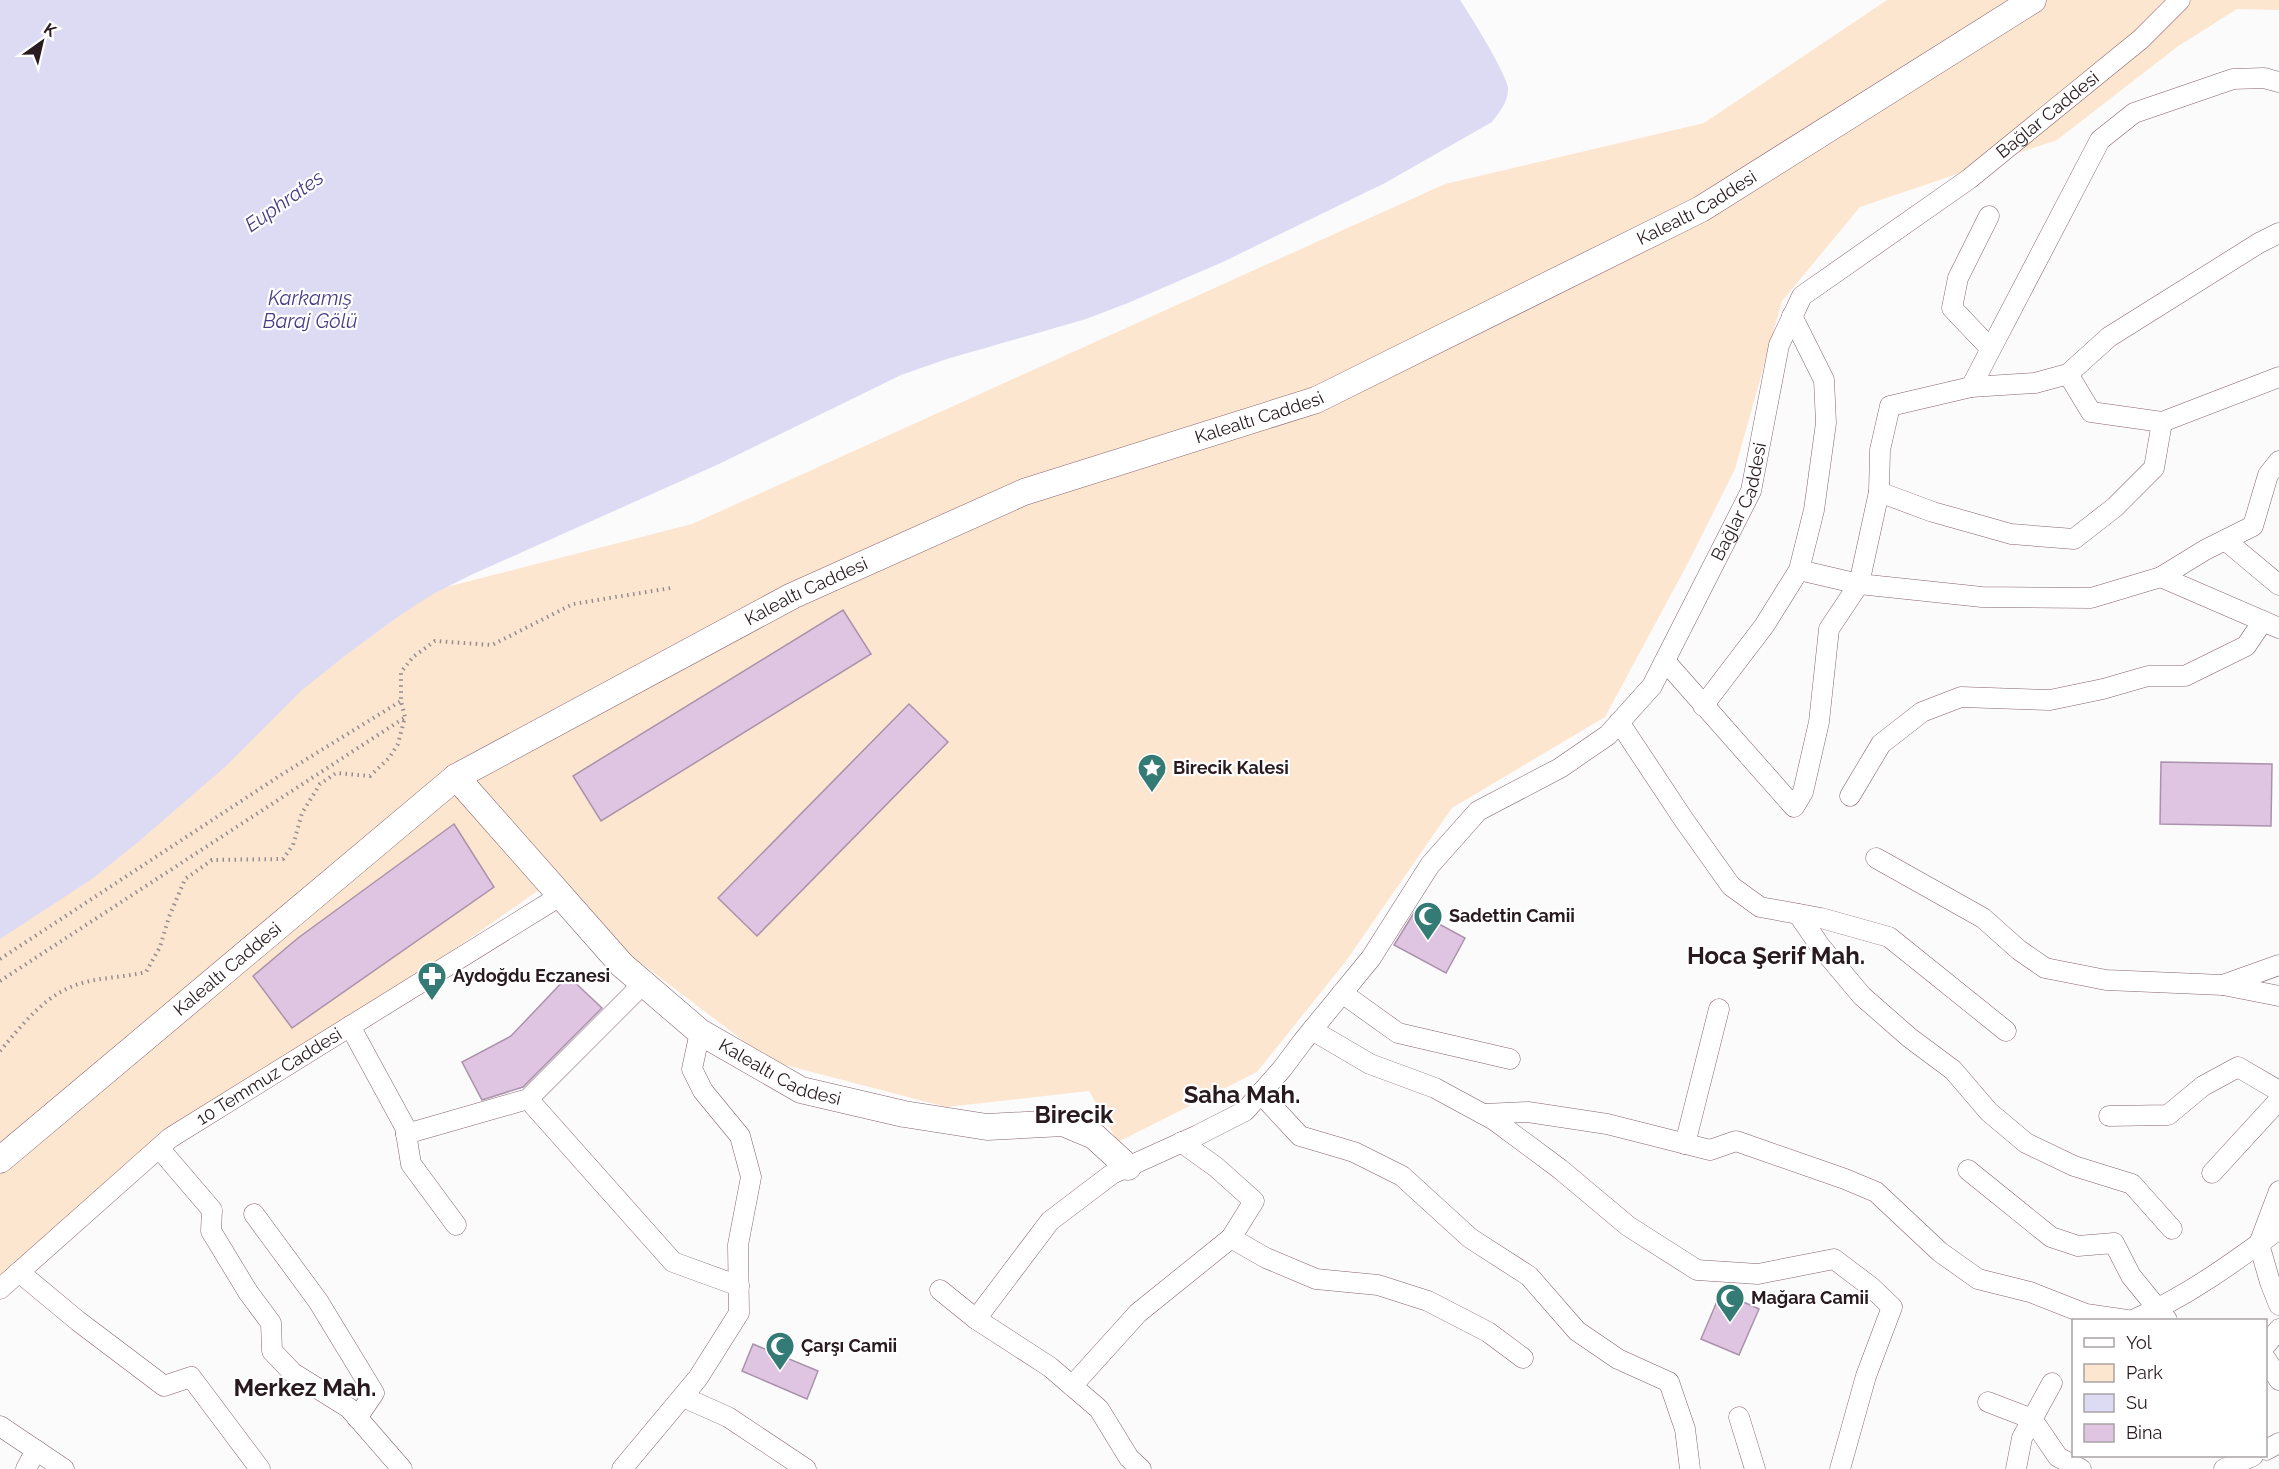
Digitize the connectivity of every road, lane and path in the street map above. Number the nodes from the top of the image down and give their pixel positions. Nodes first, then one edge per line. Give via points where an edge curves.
1 (2033, 0) edge
2 (2180, 0) edge
3 (2279, 82) edge
4 (1989, 216) dead end
5 (2279, 233) edge
6 (1792, 316) junction
7 (1990, 348) junction
8 (2068, 374) junction
9 (2279, 377) edge
10 (1971, 387) junction
11 (2162, 422) junction
12 (2279, 461) edge
13 (1879, 492) junction
14 (2225, 540) junction
15 (1799, 570) junction
16 (2161, 577) junction
17 (1859, 584) junction
18 (2279, 585) edge
19 (672, 588) dead end
20 (2271, 625) edge
21 (1665, 661) junction
22 (401, 701) junction
23 (1703, 706) junction
24 (405, 717) junction
25 (1619, 722) junction
26 (456, 777) junction
27 (1850, 796) dead end
28 (1876, 858) dead end
29 (560, 896) junction
30 (1798, 914) junction
31 (0, 959) edge
32 (2279, 964) edge
33 (0, 981) edge
34 (644, 984) junction
35 (2223, 985) junction
36 (1342, 993) junction
37 (2279, 996) edge
38 (1719, 1009) dead end
39 (350, 1026) junction
40 (1312, 1030) junction
41 (2006, 1031) dead end
42 (700, 1032) junction
43 (0, 1051) edge
44 (1510, 1059) dead end
45 (2279, 1091) edge
46 (1260, 1093) junction
47 (528, 1099) junction
48 (2279, 1100) edge
49 (1484, 1114) junction
50 (2109, 1116) dead end
51 (406, 1134) junction
52 (1181, 1142) junction
53 (1685, 1144) junction
54 (159, 1148) junction
55 (0, 1160) edge
56 (1128, 1167) junction
57 (1968, 1170) dead end
58 (2211, 1173) dead end
59 (2279, 1191) edge
60 (254, 1214) dead end
61 (456, 1225) dead end
62 (2172, 1229) dead end
63 (2279, 1229) edge
64 (1231, 1238) junction
65 (2259, 1244) junction
66 (19, 1272) junction
67 (738, 1286) junction
68 (0, 1289) edge
69 (940, 1290) dead end
70 (2279, 1305) edge
71 (2162, 1315) edge
72 (976, 1319) junction
73 (2120, 1319) edge
74 (2139, 1319) edge
75 (2279, 1329) edge
76 (2267, 1343) edge
77 (1523, 1358) dead end
78 (2267, 1362) edge
79 (2279, 1380) edge
80 (2052, 1383) dead end
81 (1072, 1386) junction
82 (682, 1397) junction
83 (1988, 1402) dead end
84 (1739, 1417) dead end
85 (357, 1418) junction
86 (2032, 1419) junction
87 (0, 1426) edge
88 (36, 1450) junction
89 (2249, 1457) edge
90 (26, 1469) edge
91 (64, 1469) edge
92 (260, 1469) edge
93 (402, 1469) edge
94 (622, 1469) edge
95 (806, 1469) edge
96 (1141, 1469) edge
97 (1690, 1469) edge
98 (1755, 1469) edge
99 (1840, 1469) edge
100 (2016, 1469) edge
101 (2081, 1469) edge
102 (2224, 1469) edge

1 - 26 street, Kalealtı Caddesi via 1701,209 1316,400 1014,496 792,596
2 - 6 street, Bağlar Caddesi via 2141,39 1969,179 1802,296
3 - 7 street via 2265,78 2233,79 2134,113 2100,140
4 - 7 street via 1958,278 1952,308
5 - 8 street via 2109,337
6 - 15 street via 1824,380 1826,423 1814,510
6 - 21 street, Bağlar Caddesi via 1779,345 1751,491
7 - 10 street
8 - 10 street via 2035,383
8 - 11 street via 2091,412
9 - 11 street
10 - 13 street via 1890,406 1880,450
11 - 13 street via 2154,468 2115,507 2074,539 2011,534
12 - 14 street via 2268,475 2253,526
13 - 17 street
14 - 16 street
14 - 18 street
15 - 17 street
15 - 23 street via 1764,626
16 - 17 street via 2091,598 1982,597
16 - 20 street
17 - 23 street via 1830,629 1819,722 1803,792 1794,807
19 - 22 path via 573,604 492,645 435,641 401,672
20 - 27 street via 2246,646 2185,676 2148,676 2050,700 1961,697 1922,712 1881,744
21 - 23 street
21 - 25 street, Bağlar Caddesi via 1652,686
22 - 24 path
22 - 31 path via 274,779
24 - 33 path
24 - 43 path via 398,744 370,776 336,774 321,784 302,813 294,845 283,860 212,860 185,879 160,947 146,972 84,982 55,995 32,1013
25 - 30 street via 1731,886 1760,908
25 - 36 street, Bağlar Caddesi via 1608,735 1560,768 1478,810 1430,865 1371,958
26 - 29 street, Kalealtı Caddesi
26 - 55 street, Kalealtı Caddesi
28 - 35 street via 1983,918 2045,968 2106,980
29 - 34 street, Kalealtı Caddesi
29 - 39 street, 10 Temmuz Caddesi
30 - 41 street via 1889,937
30 - 62 street via 1862,996 1953,1070 1989,1112 2026,1143 2074,1166 2132,1184
32 - 35 street
34 - 42 street, Kalealtı Caddesi
34 - 47 street
35 - 37 street
36 - 40 street, Bağlar Caddesi
36 - 44 street via 1398,1033
38 - 53 street
39 - 51 street
39 - 54 street, 10 Temmuz Caddesi
40 - 46 street, Bağlar Caddesi
40 - 49 street via 1370,1064 1435,1088
42 - 56 street, Kalealtı Caddesi via 801,1090 904,1114 987,1127 1064,1123 1094,1136
42 - 67 street via 692,1069 703,1091 740,1136 751,1177 738,1245
45 - 50 street via 2238,1067 2203,1086 2168,1115
46 - 52 street, Bağlar Caddesi via 1245,1111
46 - 97 street via 1300,1136 1354,1152 1402,1176 1470,1238 1529,1276 1577,1331 1618,1359 1668,1382 1686,1429
47 - 51 street
47 - 67 street via 673,1262
48 - 58 street
49 - 53 street via 1528,1112 1607,1124
49 - 99 street via 1560,1169 1628,1226 1697,1270 1758,1274 1834,1259 1892,1307 1866,1376
51 - 61 street via 411,1164
52 - 56 street, Bağlar Caddesi
52 - 64 street via 1254,1201
53 - 73 street via 1710,1150 1736,1141 1845,1179 1876,1192 1940,1252 1978,1279 2030,1292 2086,1314
54 - 66 street, 10 Temmuz Caddesi
54 - 85 street via 212,1210 211,1231 271,1323 272,1351 293,1373 349,1408
56 - 72 street, Bağlar Caddesi via 1112,1174 1050,1221
57 - 71 street via 2051,1237 2078,1246 2114,1243 2131,1276
59 - 65 street
60 - 85 street via 318,1301 374,1393
63 - 65 street
64 - 77 street via 1316,1279 1378,1284 1428,1301 1488,1332
64 - 81 street via 1138,1313
65 - 70 street
65 - 71 street
66 - 68 street, 10 Temmuz Caddesi
66 - 92 street via 164,1386 191,1377
67 - 82 street via 739,1313
69 - 72 street
71 - 74 street
72 - 81 street
75 - 76 street
78 - 79 street
80 - 86 street
81 - 96 street via 1099,1409 1129,1458
82 - 94 street
82 - 95 street via 728,1417
83 - 86 street
84 - 98 street
85 - 93 street
86 - 100 street via 2022,1438
86 - 101 street via 2058,1456
87 - 88 street
88 - 90 street
88 - 91 street
89 - 102 street

